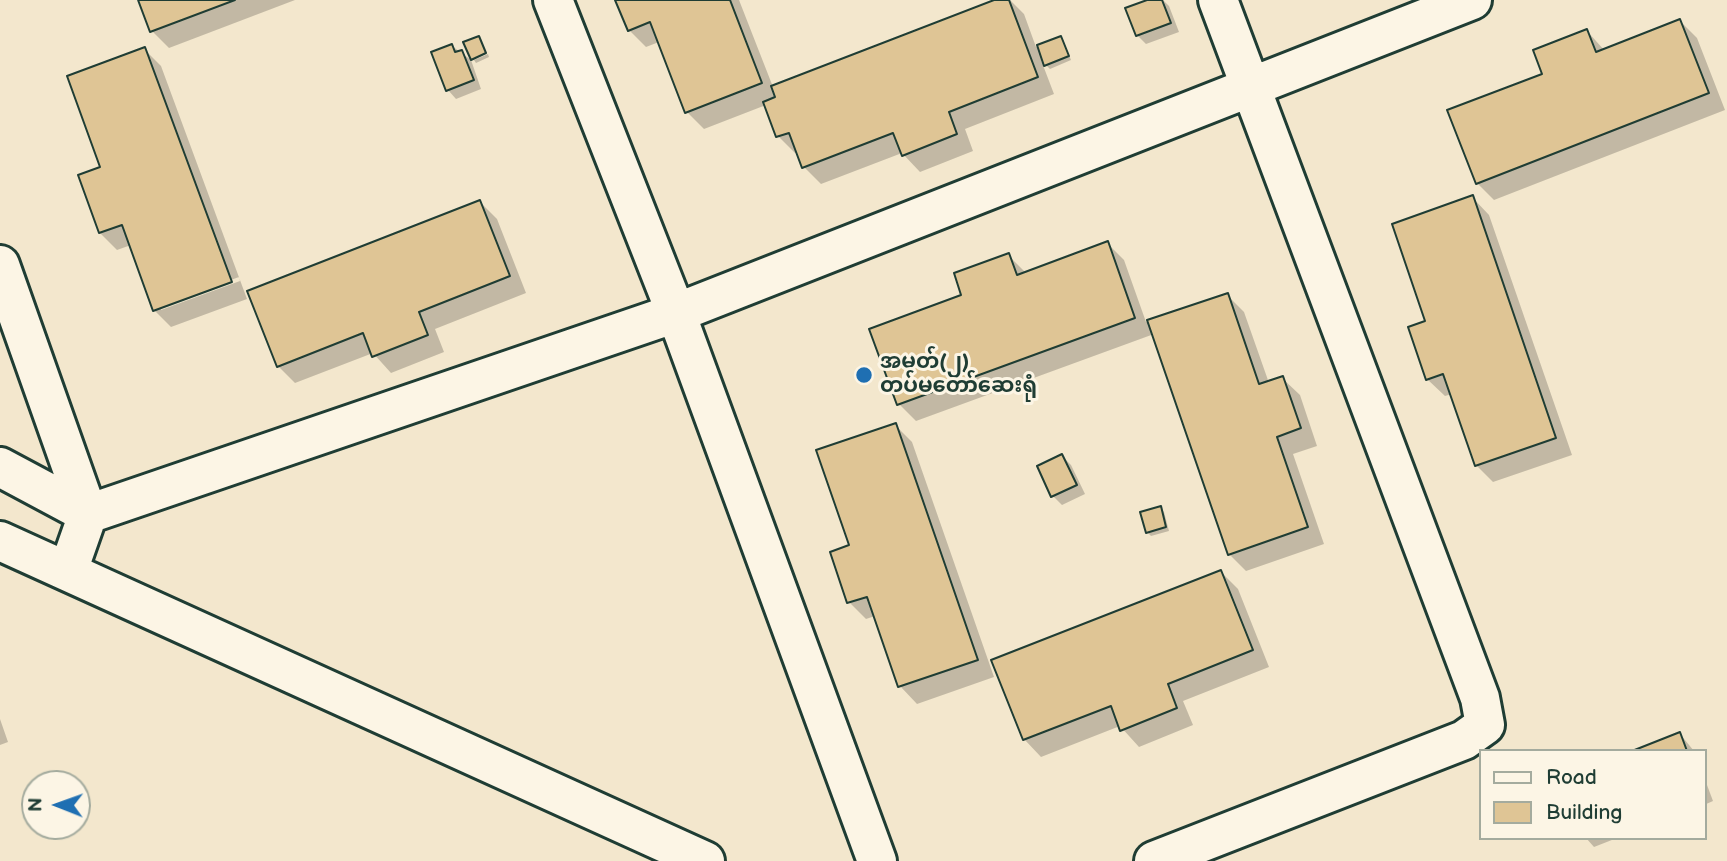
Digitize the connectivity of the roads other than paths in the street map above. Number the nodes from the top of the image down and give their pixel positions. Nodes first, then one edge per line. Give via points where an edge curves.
1 (553, 0) edge
2 (1218, 0) edge
3 (1472, 0) edge
4 (1252, 87) junction
5 (0, 265) edge
6 (676, 313) junction
7 (10, 324) edge
8 (0, 467) edge
9 (88, 514) junction
10 (0, 541) edge
11 (68, 571) junction
12 (705, 861) edge
13 (877, 861) edge
14 (1154, 861) edge

1 - 6 street
2 - 4 street
3 - 4 street
4 - 6 street
4 - 14 street via 1476,685 1485,725 1464,740
5 - 7 street
6 - 9 street
6 - 13 street
7 - 9 street
8 - 9 street
9 - 11 street
10 - 11 street
11 - 12 street

